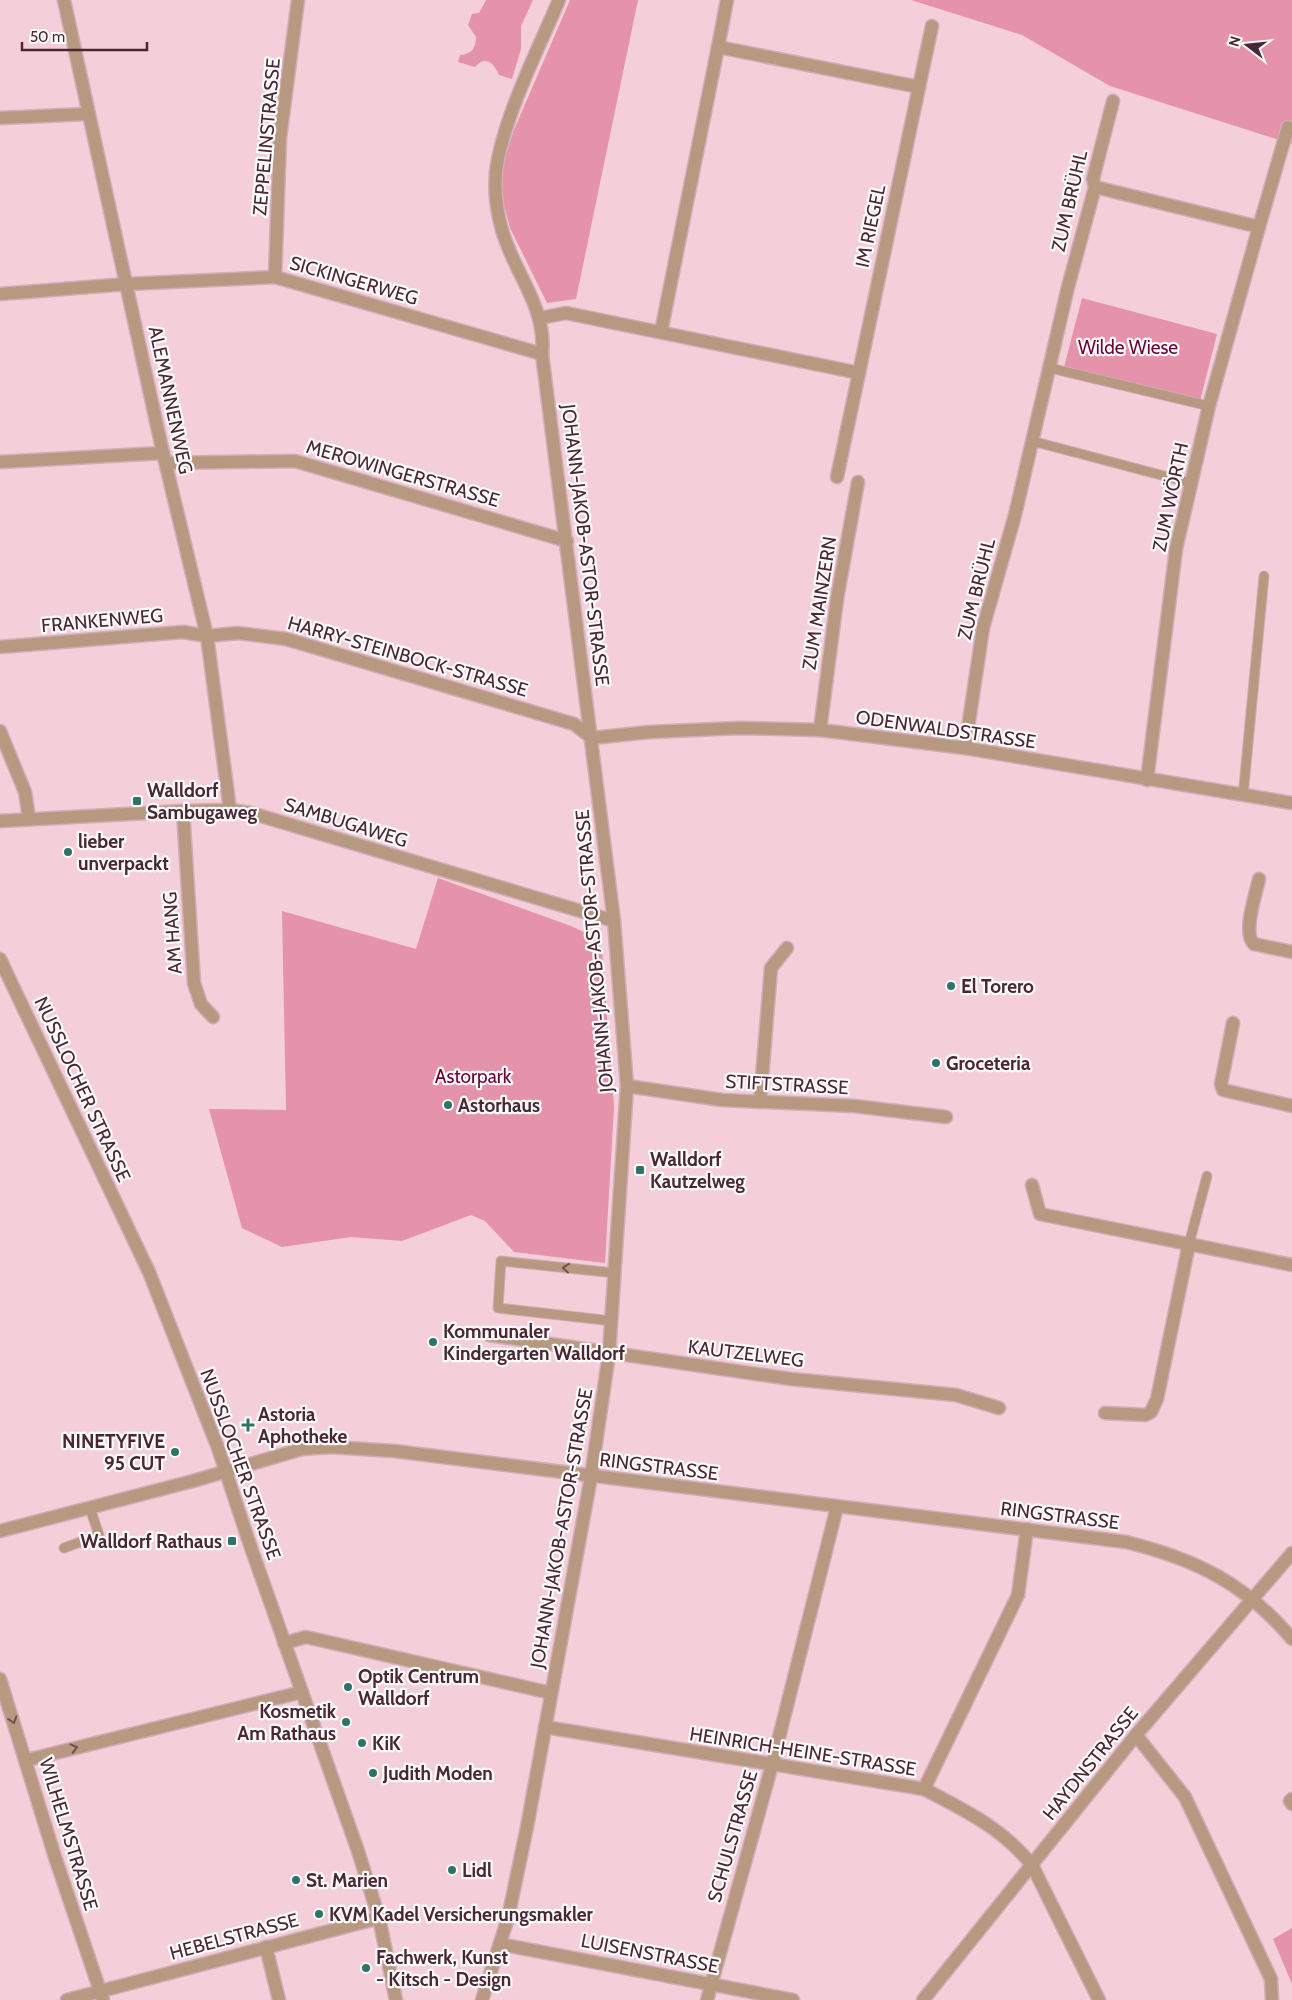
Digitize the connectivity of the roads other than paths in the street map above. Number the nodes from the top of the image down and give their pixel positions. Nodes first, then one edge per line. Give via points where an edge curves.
1 (64, 0) edge
2 (298, 0) edge
3 (559, 0) edge
4 (727, 0) edge
5 (932, 26) dead end
6 (718, 48) junction
7 (919, 87) junction
8 (1113, 101) dead end
9 (87, 114) junction
10 (0, 118) edge
11 (1288, 128) dead end
12 (1095, 187) junction
13 (1259, 227) junction
14 (275, 277) junction
15 (127, 284) junction
16 (0, 294) edge
17 (540, 318) junction
18 (661, 332) junction
19 (542, 354) junction
20 (1050, 368) junction
21 (859, 373) junction
22 (1210, 406) junction
23 (1032, 441) junction
24 (164, 458) junction
25 (0, 462) edge
26 (837, 477) dead end
27 (858, 482) dead end
28 (1191, 483) junction
29 (567, 541) junction
30 (1264, 576) dead end
31 (207, 636) junction
32 (0, 647) edge
33 (820, 730) junction
34 (0, 731) edge
35 (592, 738) junction
36 (965, 748) junction
37 (1147, 780) junction
38 (1243, 796) junction
39 (1292, 803) edge
40 (230, 810) junction
41 (183, 811) junction
42 (30, 818) junction
43 (0, 821) edge
44 (1259, 879) dead end
45 (614, 921) junction
46 (787, 948) dead end
47 (1292, 952) edge
48 (0, 959) edge
49 (212, 1017) dead end
50 (1233, 1023) dead end
51 (627, 1086) junction
52 (760, 1102) junction
53 (1292, 1106) edge
54 (946, 1117) dead end
55 (1207, 1176) dead end
56 (1032, 1185) dead end
57 (1189, 1244) junction
58 (1292, 1265) edge
59 (615, 1272) junction
60 (612, 1322) junction
61 (489, 1335) dead end
62 (609, 1354) junction
63 (999, 1408) dead end
64 (1105, 1413) dead end
65 (226, 1470) junction
66 (591, 1477) junction
67 (838, 1507) junction
68 (90, 1508) junction
69 (1027, 1529) junction
70 (0, 1531) edge
71 (64, 1548) dead end
72 (1292, 1553) edge
73 (1251, 1598) junction
74 (1292, 1639) edge
75 (284, 1643) junction
76 (0, 1679) edge
77 (302, 1692) junction
78 (551, 1693) junction
79 (545, 1727) junction
80 (1136, 1735) junction
81 (27, 1760) junction
82 (772, 1765) junction
83 (924, 1789) junction
84 (1292, 1799) edge
85 (1292, 1804) edge
86 (1032, 1865) junction
87 (379, 1918) junction
88 (500, 1944) junction
89 (266, 1947) junction
90 (711, 1983) junction
91 (101, 1996) edge
92 (67, 2000) edge
93 (279, 2000) edge
94 (396, 2000) edge
95 (482, 2000) edge
96 (706, 2000) edge
97 (794, 2000) edge
98 (923, 2000) edge
99 (1099, 2000) edge
100 (1272, 2000) edge

1 - 9 street, ALEMANNENWEG
2 - 14 street, ZEPPELINSTRASSE via 280,138
3 - 17 street, JOHANN-JAKOB-ASTOR-STRASSE via 509,121 497,160 496,200 502,232
4 - 6 street
5 - 7 street, IM RIEGEL
6 - 7 street
6 - 18 street
7 - 21 street, IM RIEGEL
8 - 12 street, ZUM BRÜHL via 1093,179
9 - 10 street
9 - 15 street, ALEMANNENWEG
11 - 13 street, ZUM WÖRTH
12 - 13 street
12 - 20 street, ZUM BRÜHL
13 - 22 street, ZUM WÖRTH
14 - 15 street, SICKINGERWEG
14 - 19 street, SICKINGERWEG
15 - 16 street, SICKINGERWEG
15 - 24 street, ALEMANNENWEG
17 - 18 street via 566,313
17 - 19 street, JOHANN-JAKOB-ASTOR-STRASSE via 544,338
18 - 21 street
19 - 29 street, JOHANN-JAKOB-ASTOR-STRASSE
20 - 22 lane
20 - 23 street, ZUM BRÜHL
21 - 26 street, IM RIEGEL
22 - 28 street, ZUM WÖRTH
23 - 28 lane
23 - 36 street, ZUM BRÜHL via 983,628
24 - 25 street, MEROWINGERSTRASSE
24 - 29 street, MEROWINGERSTRASSE via 295,461
24 - 31 street, ALEMANNENWEG
27 - 33 street, ZUM MAINZERN via 837,599
28 - 37 street, ZUM WÖRTH via 1176,549
29 - 35 street, JOHANN-JAKOB-ASTOR-STRASSE
30 - 38 lane
31 - 32 street, FRANKENWEG via 183,632
31 - 35 street, HARRY-STEINBOCK-STRASSE via 238,633 286,639 574,724
31 - 40 street, ALEMANNENWEG
33 - 35 street, ODENWALDSTRASSE via 739,728
33 - 36 street, ODENWALDSTRASSE
34 - 42 street via 25,792
35 - 45 street, JOHANN-JAKOB-ASTOR-STRASSE
36 - 37 street, ODENWALDSTRASSE
37 - 38 street, ODENWALDSTRASSE
38 - 39 street, ODENWALDSTRASSE
40 - 41 street, SAMBUGAWEG
40 - 45 street, SAMBUGAWEG via 251,813
41 - 42 street, SAMBUGAWEG
41 - 49 street, AM HANG via 194,983 201,1004
42 - 43 street, SAMBUGAWEG
44 - 47 street via 1248,930 1250,940 1254,944
45 - 51 street, JOHANN-JAKOB-ASTOR-STRASSE
46 - 52 street via 771,968
48 - 65 street, NUSSLOCHER STRASSE via 149,1272
50 - 53 street via 1221,1084 1223,1090
51 - 52 street, STIFTSTRASSE via 722,1100
51 - 59 street, JOHANN-JAKOB-ASTOR-STRASSE
52 - 54 street, STIFTSTRASSE via 854,1106
55 - 57 lane
56 - 57 street via 1040,1214
57 - 58 street
57 - 64 street via 1157,1399 1151,1412 1145,1415
59 - 60 street, JOHANN-JAKOB-ASTOR-STRASSE
59 -> 60 lane via 500,1261 498,1308
60 - 62 street, JOHANN-JAKOB-ASTOR-STRASSE
61 - 62 street, KAUTZELWEG
62 - 63 street, KAUTZELWEG via 956,1395
62 - 66 street, JOHANN-JAKOB-ASTOR-STRASSE
65 - 66 street, RINGSTRASSE via 302,1450 331,1447 394,1451
65 - 68 street, RINGSTRASSE
65 - 75 street, NUSSLOCHER STRASSE
66 - 67 street, RINGSTRASSE
66 - 78 street, JOHANN-JAKOB-ASTOR-STRASSE
67 - 69 street, RINGSTRASSE
67 - 82 street, SCHULSTRASSE
68 - 70 street, RINGSTRASSE
68 - 71 lane via 98,1535
69 - 73 street, RINGSTRASSE via 1126,1542 1162,1551 1209,1570
69 - 83 street via 1018,1595
72 - 73 street, HAYDNSTRASSE
73 - 74 street, RINGSTRASSE
73 - 80 street, HAYDNSTRASSE
75 - 77 street, NUSSLOCHER STRASSE
75 - 78 street via 306,1637
76 -> 81 street, WILHELMSTRASSE
81 -> 77 street
77 - 87 street, NUSSLOCHER STRASSE
78 - 79 street, JOHANN-JAKOB-ASTOR-STRASSE
79 - 82 street, HEINRICH-HEINE-STRASSE
79 - 88 street, JOHANN-JAKOB-ASTOR-STRASSE via 527,1827
80 - 86 street, HAYDNSTRASSE
80 - 100 street via 1185,1797 1271,1979
81 - 91 street, WILHELMSTRASSE
82 - 83 street, HEINRICH-HEINE-STRASSE
82 - 90 street, SCHULSTRASSE
83 - 86 street, HEINRICH-HEINE-STRASSE via 1007,1838
84 - 85 street
86 - 98 street, HAYDNSTRASSE
86 - 99 street, HEINRICH-HEINE-STRASSE
87 - 89 street, HEBELSTRASSE
87 - 94 street, NUSSLOCHER STRASSE
88 - 90 street, LUISENSTRASSE
88 - 95 street, JOHANN-JAKOB-ASTOR-STRASSE
89 - 91 street, HEBELSTRASSE
89 - 93 street
90 - 96 street, SCHULSTRASSE
90 - 97 street, LUISENSTRASSE
91 - 92 street, HEBELSTRASSE

